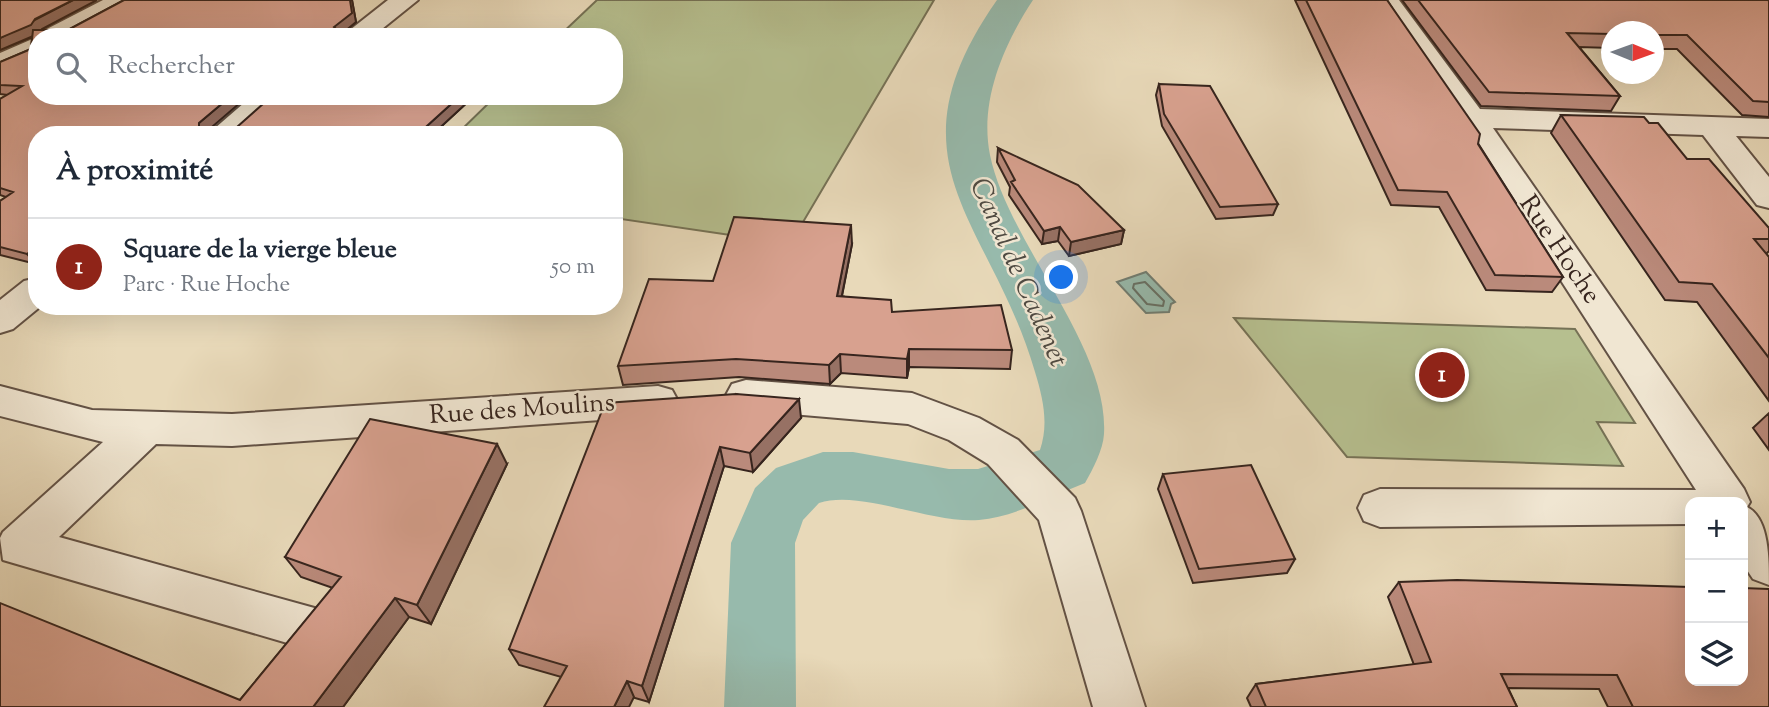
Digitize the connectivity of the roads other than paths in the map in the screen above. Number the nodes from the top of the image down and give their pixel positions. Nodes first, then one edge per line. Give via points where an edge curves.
1 (123, 0) edge
2 (405, 0) edge
3 (1386, 0) edge
4 (69, 28) edge
5 (366, 28) edge
6 (28, 50) edge
7 (0, 64) edge
8 (259, 105) edge
9 (1471, 118) junction
10 (233, 126) edge
11 (1712, 126) junction
12 (1769, 128) edge
13 (1769, 198) edge
14 (28, 297) edge
15 (0, 320) edge
16 (0, 401) edge
17 (146, 428) junction
18 (1725, 497) edge
19 (1685, 506) edge
20 (1380, 508) dead end
21 (1748, 533) edge
22 (9, 554) edge
23 (1769, 565) edge
24 (301, 625) edge
25 (1119, 707) edge

1 - 4 street
2 - 5 street
3 - 9 street, Rue Hoche
6 - 7 street
8 - 10 street
9 - 11 street
9 - 18 street, Rue Hoche
11 - 12 street
11 - 13 street
14 - 15 street
16 - 17 street, Rue des Moulins via 92,426
17 - 22 street
17 - 25 street, Rue des Moulins via 232,430 739,395 912,409 964,429 1003,452 1059,511
19 - 20 street
21 - 23 street
22 - 24 street

